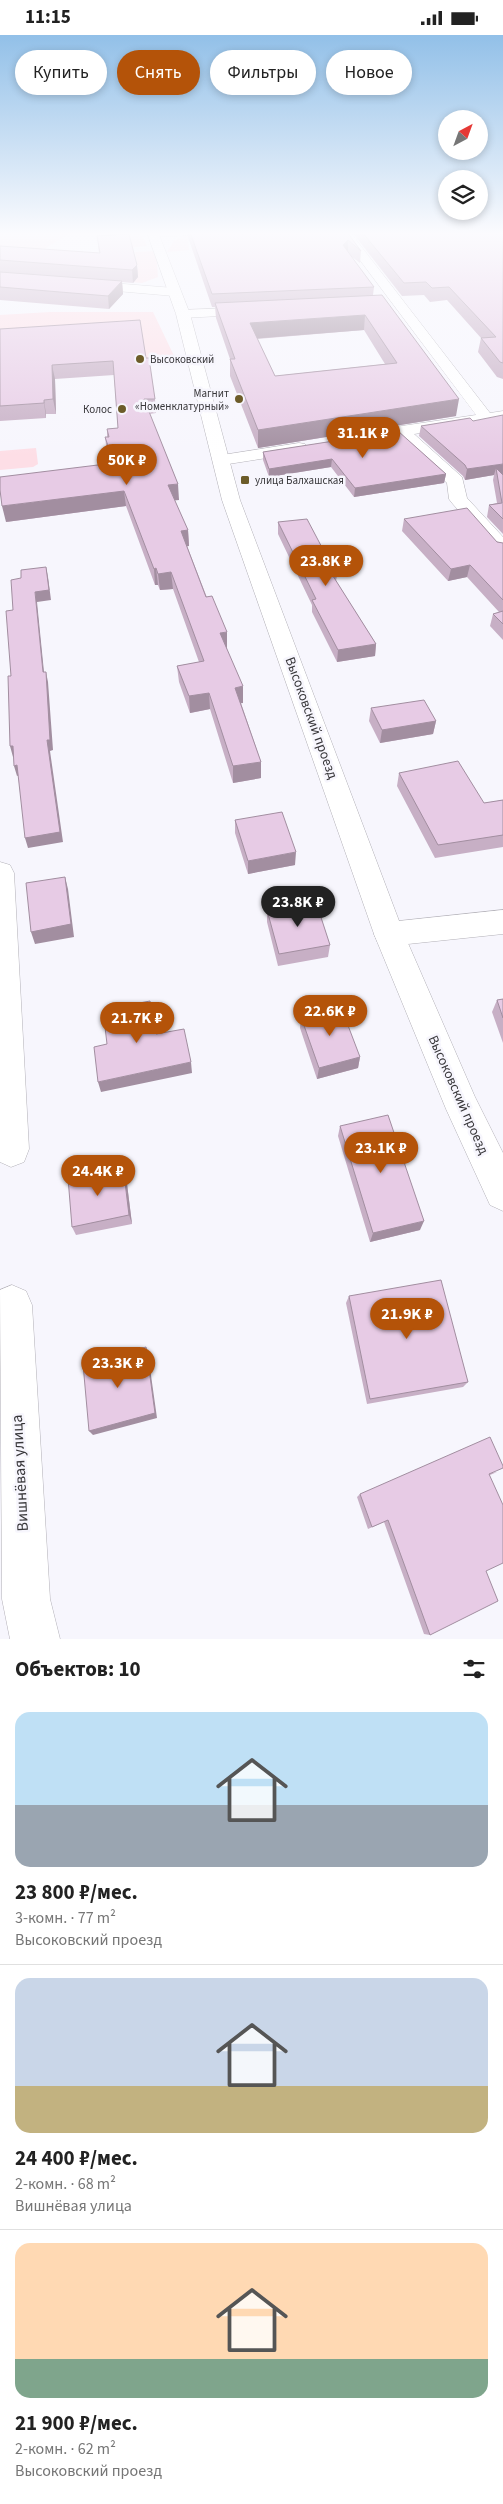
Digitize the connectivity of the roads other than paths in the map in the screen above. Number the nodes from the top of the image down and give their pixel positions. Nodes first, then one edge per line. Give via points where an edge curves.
1 (180, 307) edge
2 (401, 307) edge
3 (264, 310) edge
4 (183, 314) junction
5 (503, 416) edge
6 (486, 418) junction
7 (401, 431) junction
8 (344, 440) edge
9 (315, 445) edge
10 (222, 460) junction
11 (503, 549) edge
12 (0, 873) edge
13 (503, 922) edge
14 (390, 934) junction
15 (11, 1149) dead end
16 (503, 1191) edge
17 (12, 1305) dead end
18 (35, 1639) edge

1 - 4 street, Высоковский проезд
2 - 6 street
3 - 4 street
4 - 10 street, Высоковский проезд
5 - 6 street
6 - 7 street
7 - 8 street
7 - 11 street via 456,481 458,499
9 - 10 street
10 - 14 street, Высоковский проезд via 232,500
12 - 15 street
13 - 14 street
14 - 16 street, Высоковский проезд via 462,1109
17 - 18 street, Вишнёвая улица via 26,1599

